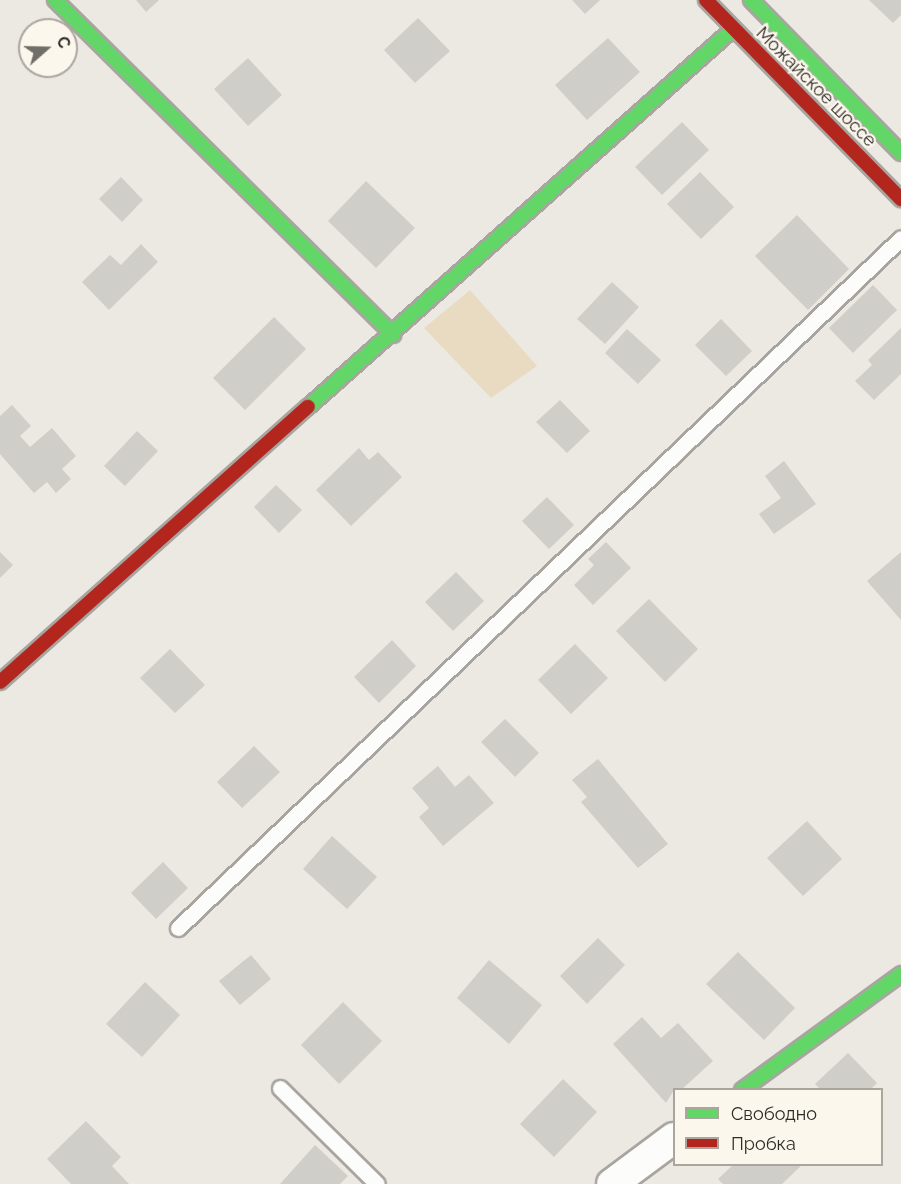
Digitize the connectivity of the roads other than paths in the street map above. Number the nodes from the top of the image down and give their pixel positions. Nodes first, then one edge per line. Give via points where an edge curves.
1 (55, 0) edge
2 (706, 0) edge
3 (751, 0) edge
4 (733, 29) junction
5 (901, 153) edge
6 (901, 199) edge
7 (901, 238) edge
8 (393, 335) junction
9 (0, 681) edge
10 (178, 928) dead end
11 (901, 974) edge
12 (280, 1088) dead end
13 (743, 1088) edge
14 (673, 1139) edge
15 (377, 1184) edge
16 (612, 1184) edge

1 - 8 street
2 - 4 street, Можайское шоссе
3 - 5 street, Можайское шоссе
4 - 6 street, Можайское шоссе
4 - 8 street
7 - 10 lane
8 - 9 street
11 - 13 street
12 - 15 lane
14 - 16 street

